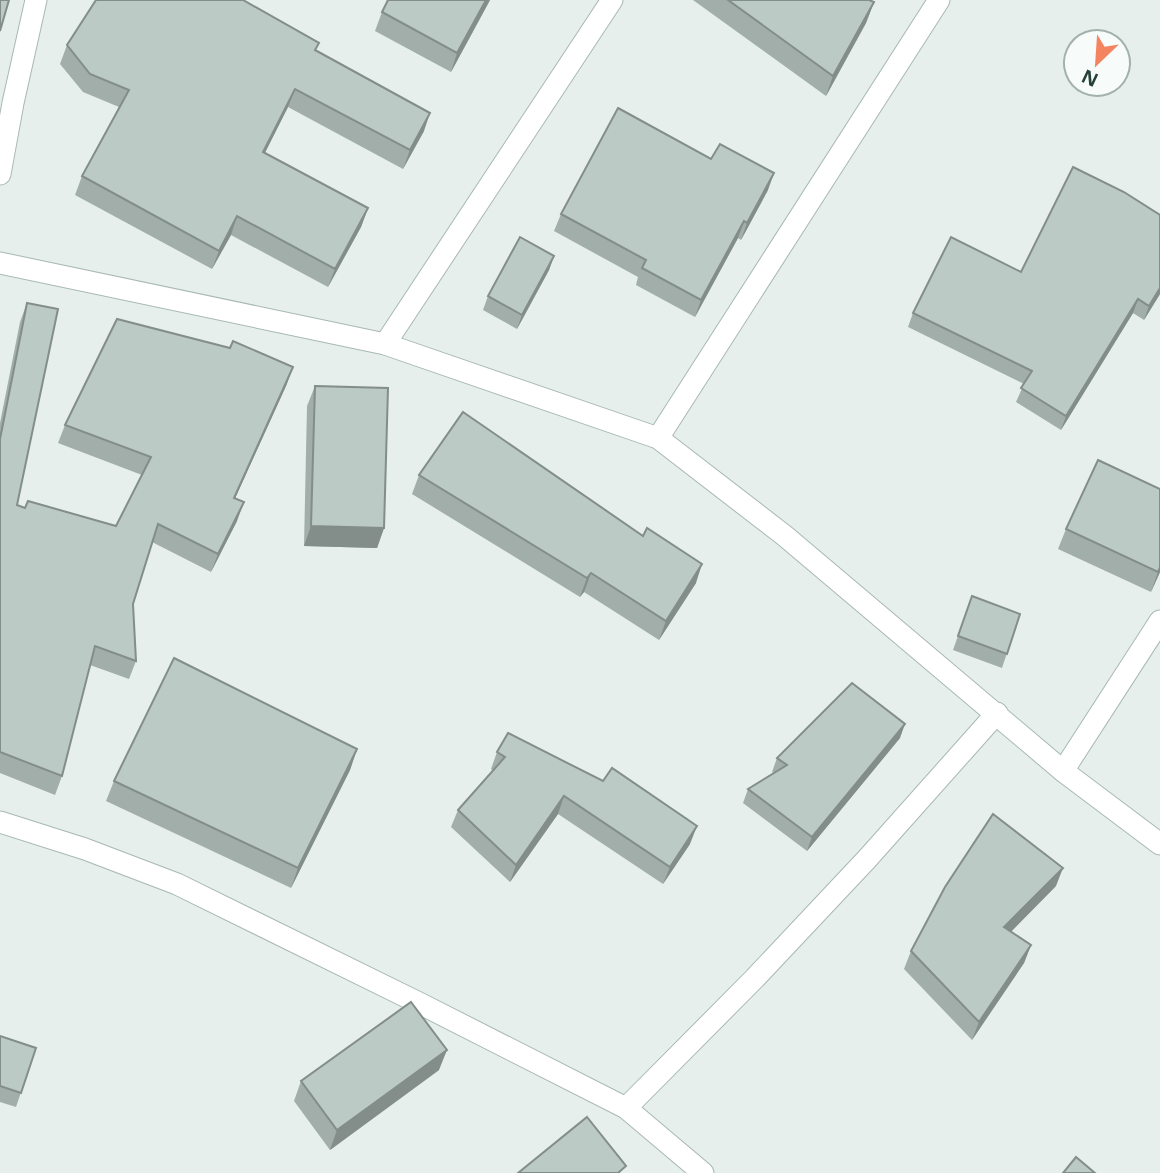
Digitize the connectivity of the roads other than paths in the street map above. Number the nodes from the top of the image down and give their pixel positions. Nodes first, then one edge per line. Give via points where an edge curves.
1 (36, 0) edge
2 (612, 0) edge
3 (939, 0) edge
4 (0, 174) edge
5 (0, 263) edge
6 (385, 344) junction
7 (657, 438) junction
8 (1160, 621) edge
9 (997, 713) junction
10 (1063, 771) junction
11 (0, 822) edge
12 (1160, 844) edge
13 (626, 1108) junction
14 (703, 1173) edge

1 - 4 street
2 - 6 street
3 - 7 street
5 - 6 street
6 - 7 street
7 - 9 street via 785,536
8 - 10 street
9 - 10 street
9 - 13 street via 849,879
10 - 12 street
11 - 13 street via 177,884
13 - 14 street

